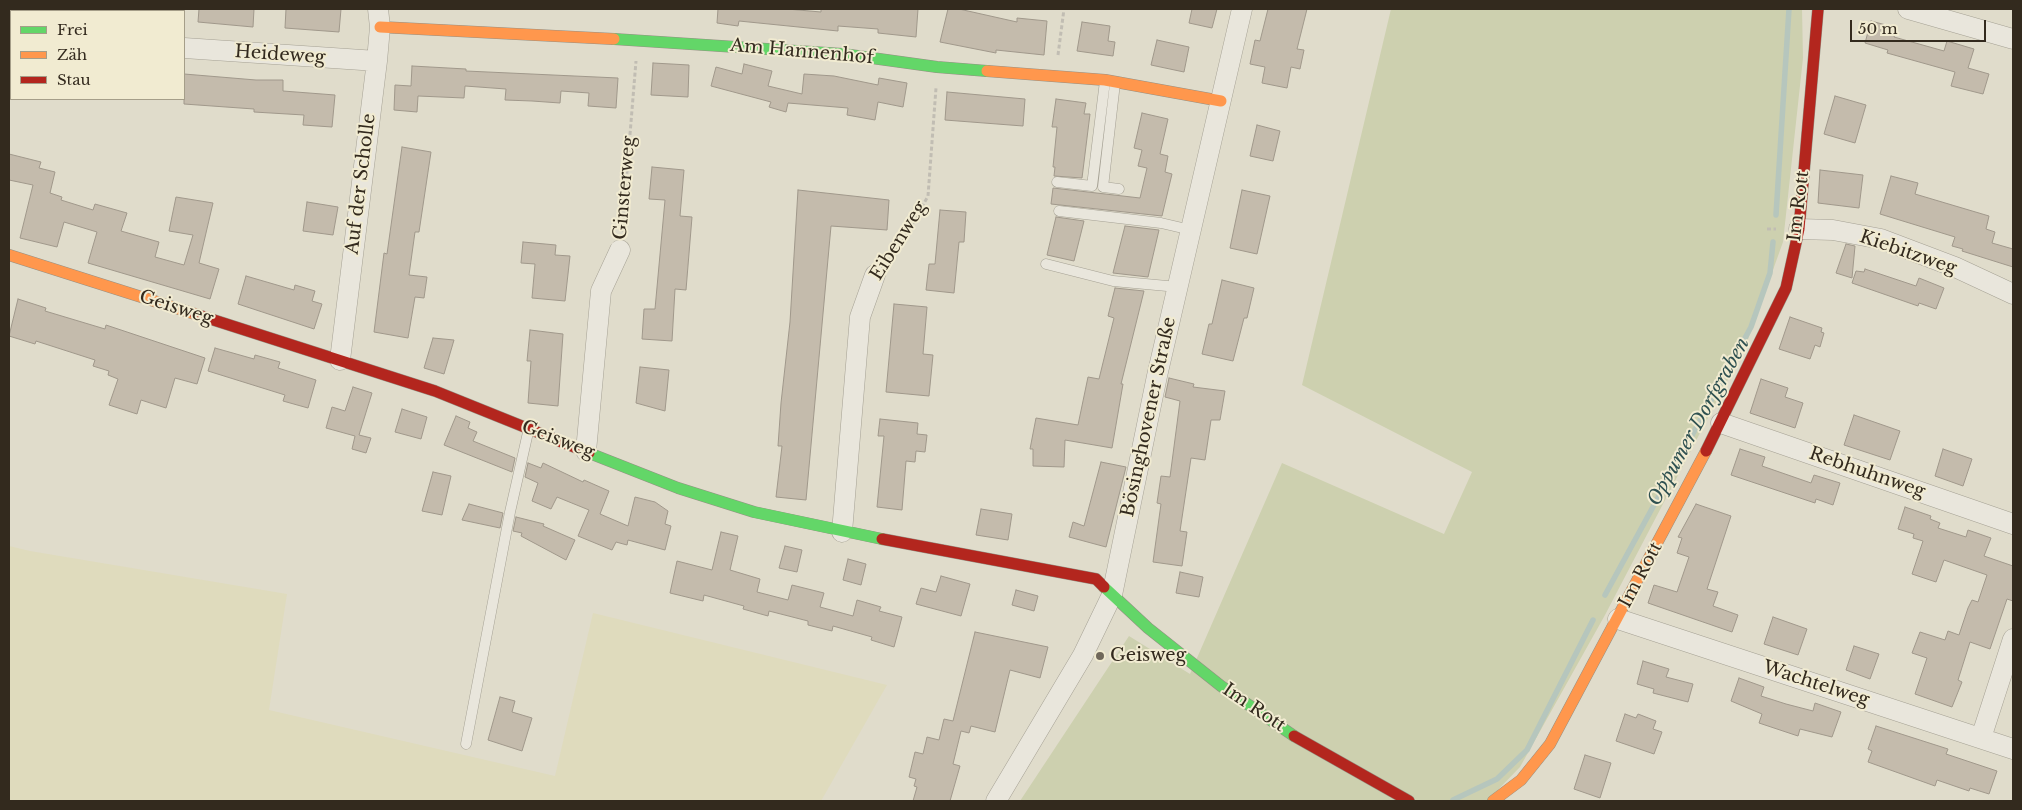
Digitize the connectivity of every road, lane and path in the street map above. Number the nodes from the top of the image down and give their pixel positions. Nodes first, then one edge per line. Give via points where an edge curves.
1 (1064, 9) edge
2 (1242, 9) edge
3 (1818, 9) edge
4 (1908, 9) edge
5 (379, 18) edge
6 (2013, 38) edge
7 (638, 40) junction
8 (185, 48) edge
9 (377, 61) junction
10 (938, 67) junction
11 (1055, 76) junction
12 (1110, 81) junction
13 (1221, 101) junction
14 (1058, 182) dead end
15 (1119, 188) dead end
16 (1059, 211) dead end
17 (1798, 229) junction
18 (1191, 230) junction
19 (620, 250) joint
20 (9, 255) edge
21 (1046, 264) dead end
22 (875, 275) joint
23 (1178, 287) junction
24 (2013, 294) edge
25 (340, 360) junction
26 (1721, 423) junction
27 (529, 428) junction
28 (586, 450) junction
29 (2013, 524) edge
30 (842, 532) junction
31 (1112, 595) junction
32 (1618, 619) junction
33 (2013, 639) edge
34 (1981, 738) junction
35 (466, 744) dead end
36 (2013, 749) edge
37 (996, 801) edge
38 (1409, 801) edge
39 (1493, 801) edge

1 - 11 path
2 - 13 street, Bösinghovener Straße
3 - 17 street, Im Rott
4 - 6 street
5 - 7 street, Am Hannenhof
5 - 9 street, Auf der Scholle
7 - 10 street, Am Hannenhof via 728,44
7 - 19 path, Ginsterweg
8 - 9 street, Heideweg
9 - 25 street, Auf der Scholle
10 - 11 street, Am Hannenhof
10 - 22 path, Eibenweg via 928,196 899,248
11 - 12 street, Am Hannenhof
12 - 13 street, Am Hannenhof
12 - 14 lane via 1092,186
12 - 15 lane via 1103,187
13 - 18 street, Bösinghovener Straße
16 - 18 lane
17 - 24 street, Kiebitzweg via 1833,230 1881,240 1955,267
17 - 26 street, Im Rott via 1786,288
18 - 23 street, Bösinghovener Straße
19 - 28 street, Ginsterweg via 601,290
20 - 25 street, Geisweg
21 - 23 lane via 1113,281
22 - 30 street, Eibenweg via 860,317
23 - 31 street, Bösinghovener Straße
25 - 27 street, Geisweg via 435,391
26 - 29 street, Rebhuhnweg
26 - 32 street, Im Rott
27 - 28 street, Geisweg
27 - 35 lane
28 - 30 street, Geisweg via 678,488 754,512
30 - 31 street, Geisweg via 1096,579
31 - 37 street, Bösinghovener Straße via 1083,655
31 - 38 street, Im Rott via 1221,686 1288,732
32 - 34 street, Wachtelweg
32 - 39 street, Im Rott via 1550,744 1521,780
33 - 34 street
34 - 36 street, Wachtelweg

